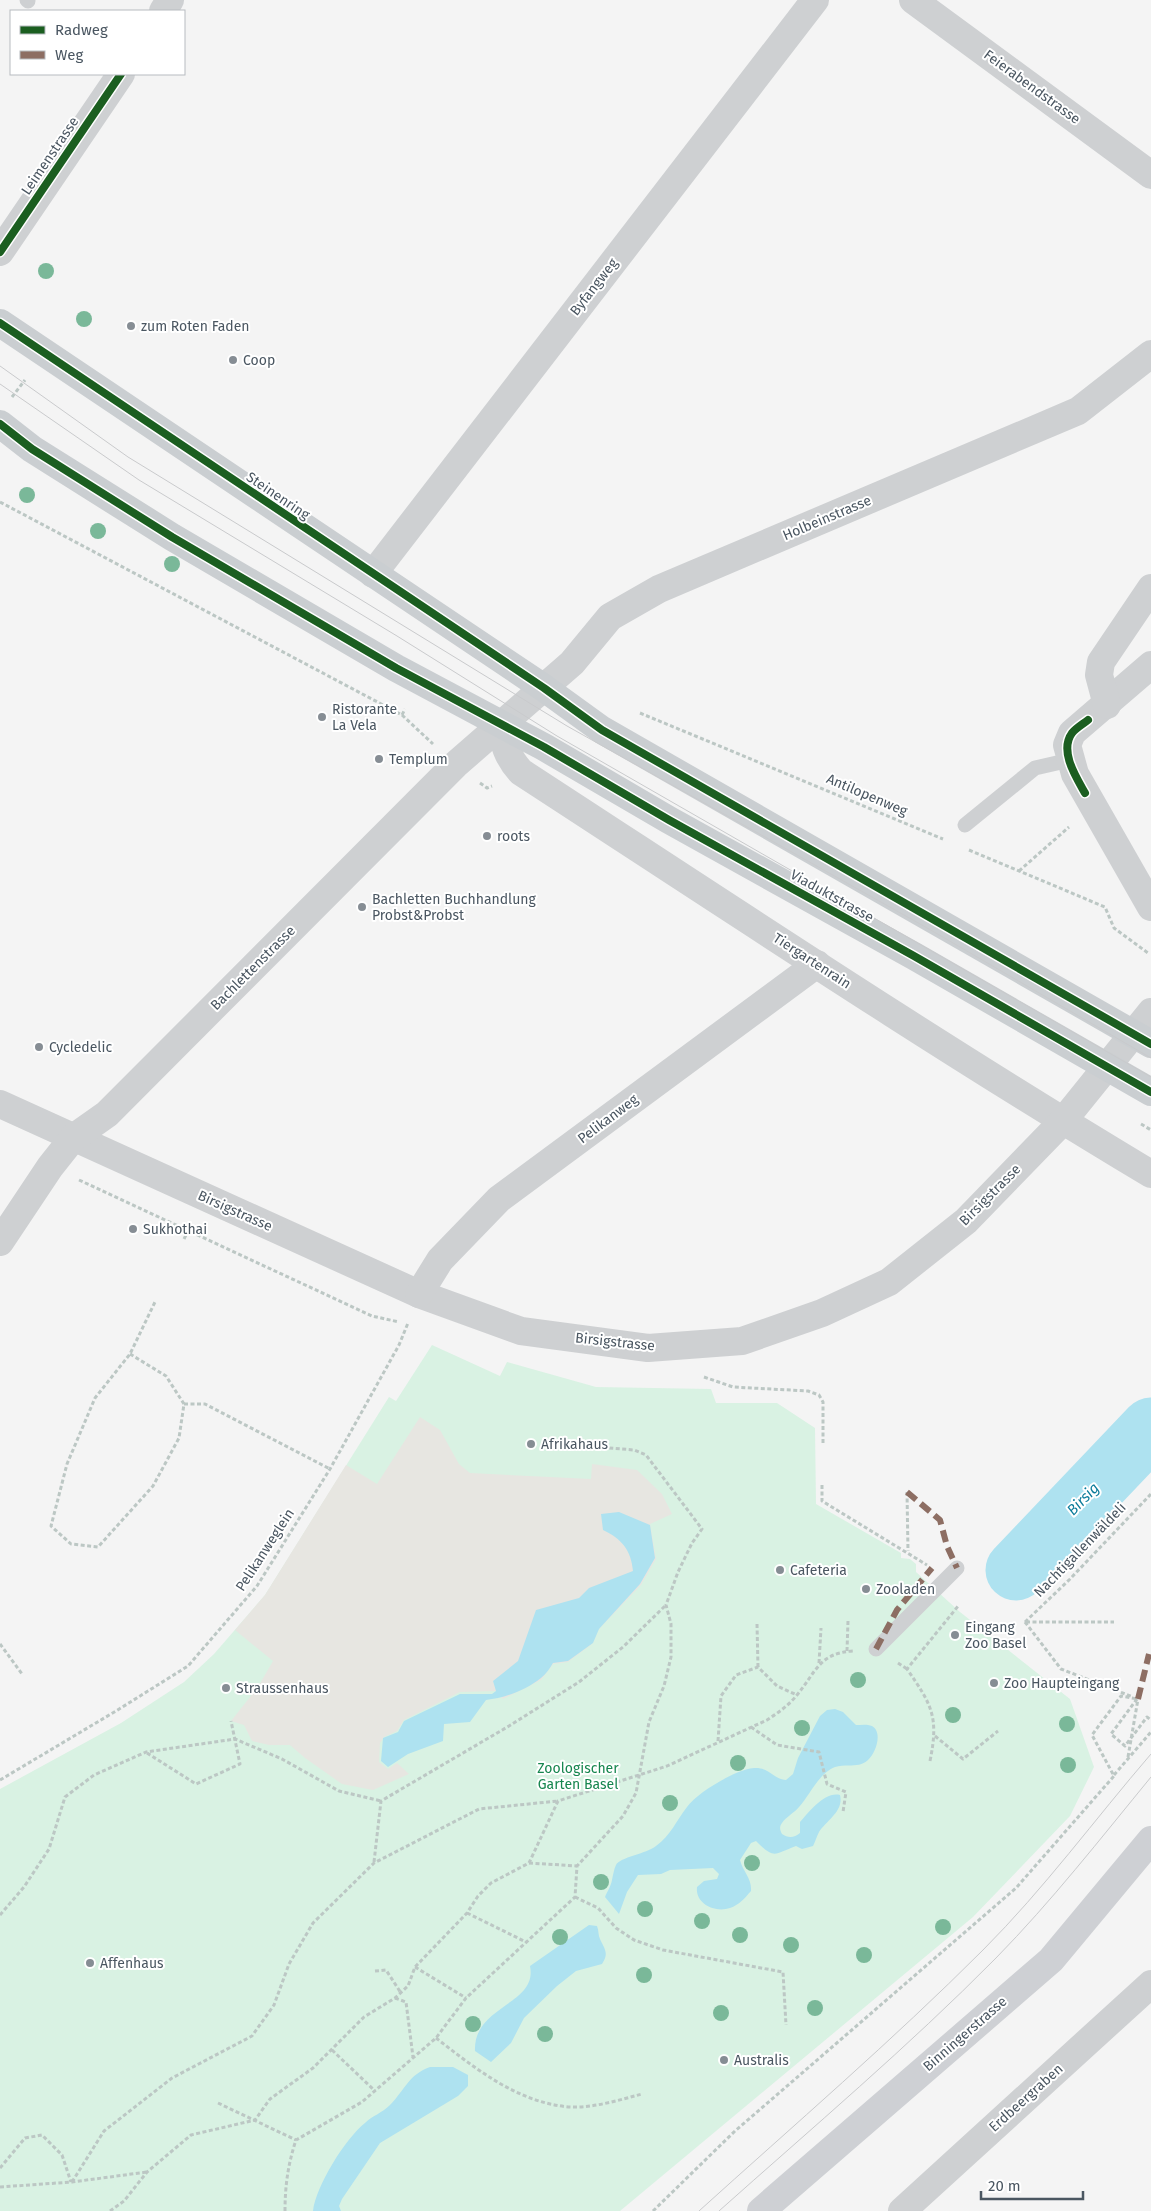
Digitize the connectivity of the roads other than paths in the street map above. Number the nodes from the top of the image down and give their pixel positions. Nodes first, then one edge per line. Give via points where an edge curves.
1 (815, 0) edge
2 (913, 0) edge
3 (120, 75) edge
4 (1151, 175) edge
5 (0, 252) edge
6 (0, 323) edge
7 (1151, 354) edge
8 (0, 424) edge
9 (373, 574) junction
10 (1151, 588) edge
11 (1151, 665) edge
12 (544, 688) junction
13 (1107, 705) junction
14 (522, 706) joint
15 (500, 724) junction
16 (1070, 760) junction
17 (965, 825) dead end
18 (1151, 908) edge
19 (816, 964) junction
20 (1151, 1012) edge
21 (1151, 1044) edge
22 (1151, 1092) edge
23 (0, 1104) edge
24 (1063, 1122) junction
25 (73, 1138) junction
26 (1151, 1174) edge
27 (0, 1242) edge
28 (418, 1294) junction
29 (956, 1568) road end
30 (876, 1649) road end
31 (1151, 1840) edge
32 (1151, 1984) edge
33 (761, 2211) edge
34 (902, 2211) edge

1 - 9 street, Byfangweg
2 - 4 street, Feierabendstrasse
3 - 5 street, Leimenstrasse
6 - 9 main road, Steinenring
7 - 12 street, Holbeinstrasse via 1078,411 659,589 610,617 572,663
8 - 15 main road via 32,449 172,537 418,681
9 - 12 main road, Steinenring
10 - 13 street via 1101,662 1099,675
11 - 13 street
12 - 14 street, Holbeinstrasse
12 - 21 main road via 602,730
13 - 16 street via 1072,733 1067,745
14 - 15 street, Bachlettenstrasse
15 - 19 street, Tiergartenrain via 506,750 521,772
15 - 22 main road, Viaduktstrasse
15 - 25 street, Bachlettenstrasse via 455,765 107,1114
16 - 17 lane via 1036,768
16 - 18 street
19 - 24 street, Tiergartenrain
19 - 28 street, Pelikanweg via 500,1199 440,1260
20 - 24 street, Birsigstrasse
23 - 25 street, Birsigstrasse
24 - 26 street, Tiergartenrain
24 - 28 street, Birsigstrasse via 966,1221 889,1282 822,1314 742,1341 648,1348 521,1331
25 - 27 street, Bachlettenstrasse
25 - 28 street, Birsigstrasse
29 - 30 lane
31 - 33 main road, Binningerstrasse via 1051,1960
32 - 34 street, Erdbeergraben

